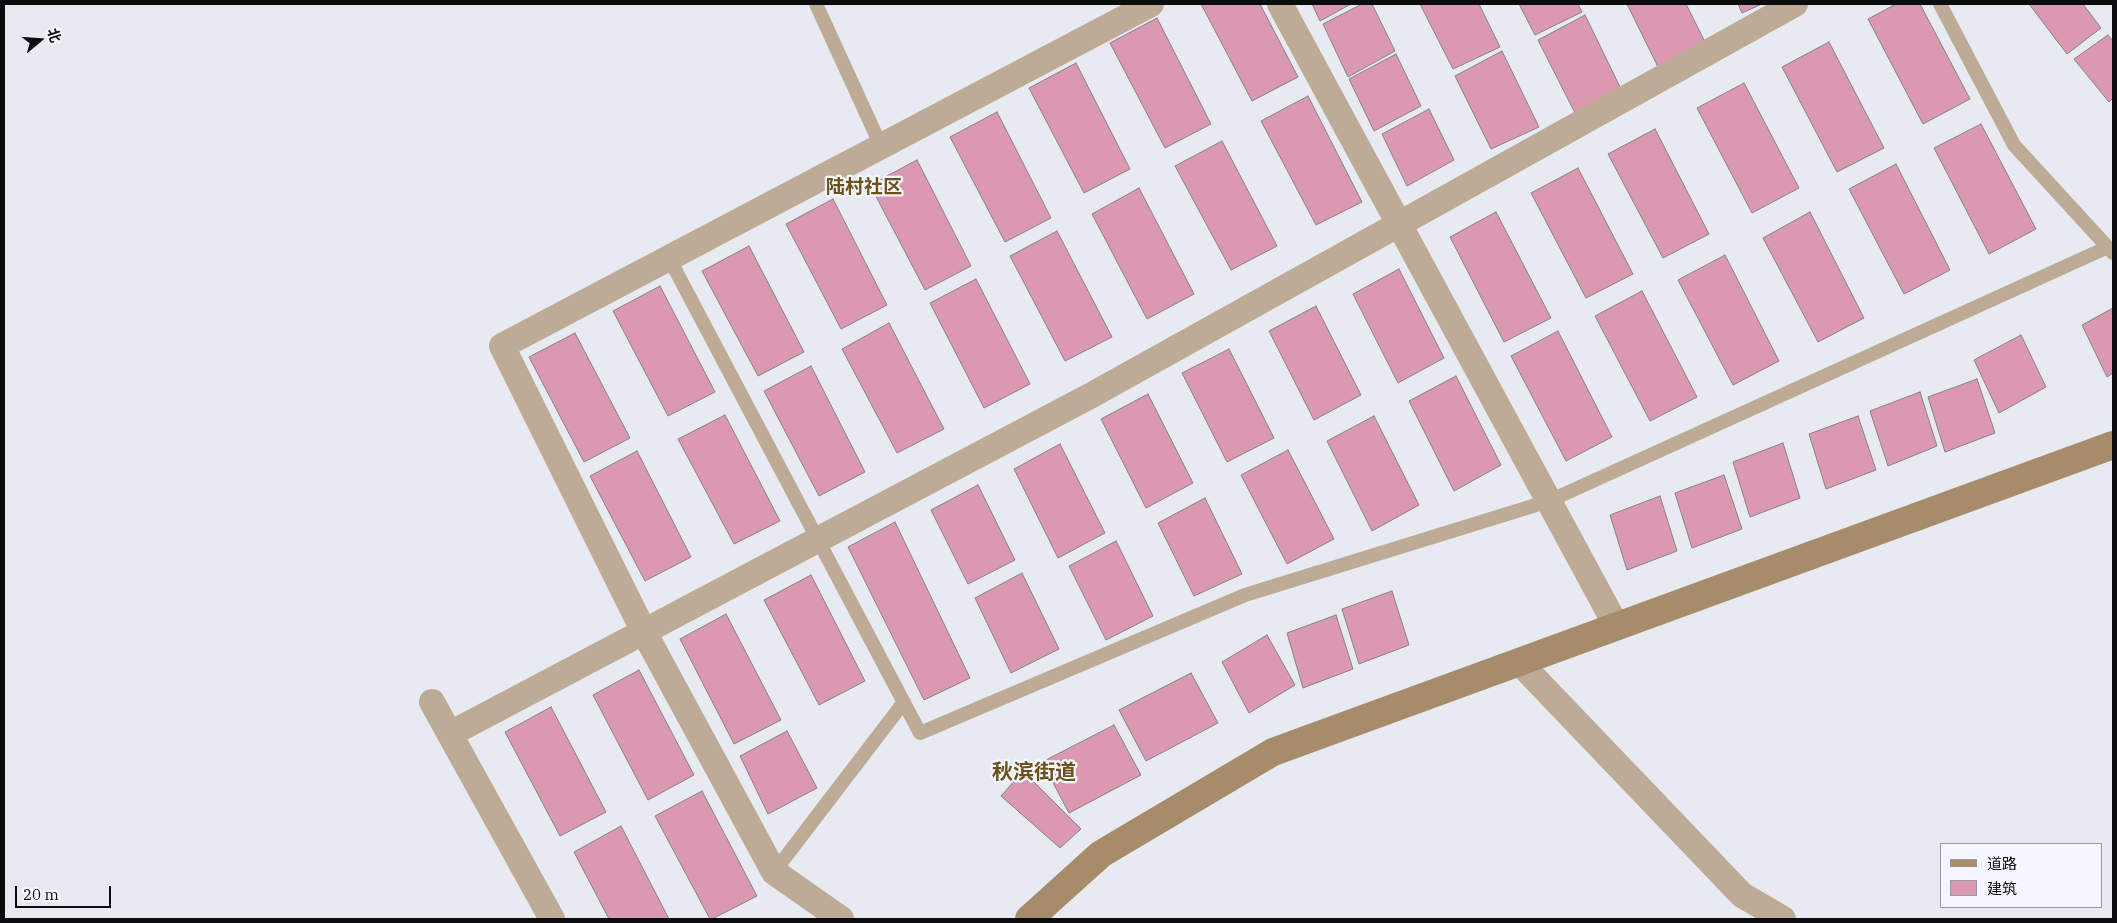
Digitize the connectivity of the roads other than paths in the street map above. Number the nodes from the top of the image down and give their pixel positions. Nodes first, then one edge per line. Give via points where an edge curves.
1 (816, 4) edge
2 (1151, 4) edge
3 (1280, 4) edge
4 (1795, 4) edge
5 (1940, 4) edge
6 (881, 146) junction
7 (1399, 224) junction
8 (2110, 250) edge
9 (669, 258) junction
10 (2113, 445) edge
11 (1550, 501) junction
12 (818, 540) junction
13 (1617, 626) junction
14 (644, 632) junction
15 (1519, 662) junction
16 (432, 702) dead end
17 (904, 702) junction
18 (450, 734) junction
19 (774, 872) junction
20 (552, 919) edge
21 (841, 919) edge
22 (1029, 919) edge
23 (1783, 919) edge

1 - 6 lane
2 - 6 street
3 - 7 street
4 - 7 street
5 - 8 lane via 2014,145
6 - 9 street
7 - 11 street
7 - 12 street via 1090,396
8 - 11 lane
9 - 12 lane
9 - 14 street via 502,346
10 - 13 street
11 - 13 street
11 - 17 lane via 1245,595 920,733
12 - 14 street
12 - 17 lane
13 - 15 street
14 - 18 street
14 - 19 street
15 - 22 street via 1273,752 1101,854
15 - 23 street via 1742,896
16 - 18 street
17 - 19 lane
18 - 20 street
19 - 21 street

